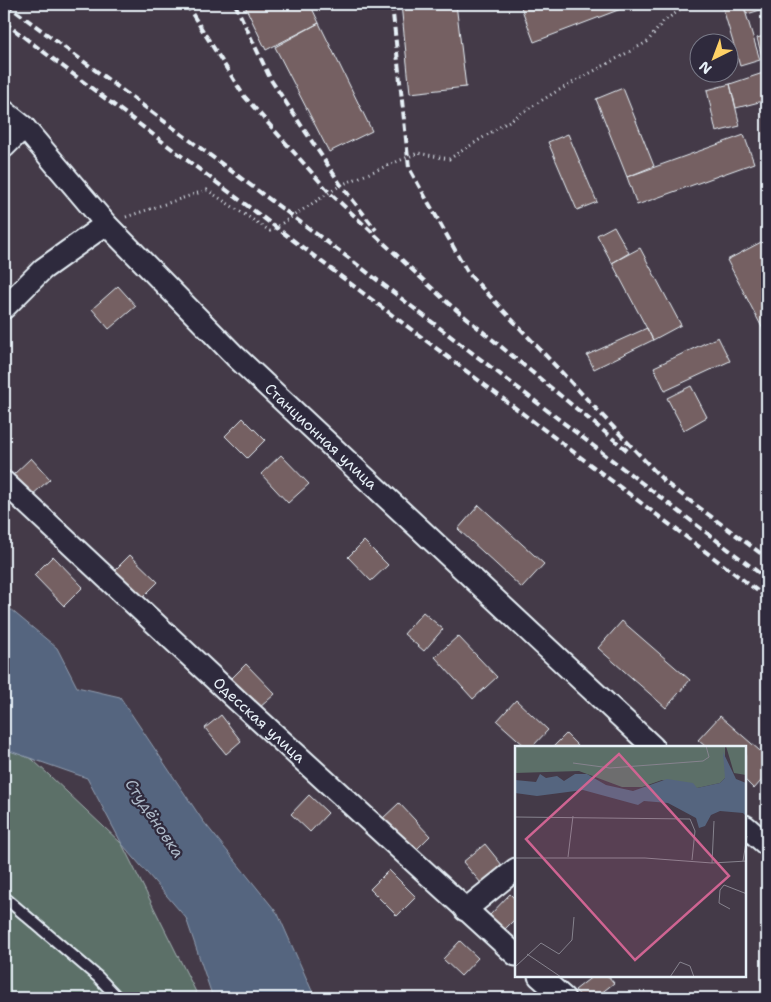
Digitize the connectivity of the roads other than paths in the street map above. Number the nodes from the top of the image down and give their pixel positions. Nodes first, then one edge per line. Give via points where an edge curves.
1 (4, 111) edge
2 (24, 127) junction
3 (4, 148) edge
4 (106, 224) junction
5 (4, 308) edge
6 (4, 482) edge
7 (652, 746) edge
8 (746, 827) edge
9 (767, 845) edge
10 (515, 870) edge
11 (4, 897) edge
12 (465, 910) junction
13 (515, 954) edge
14 (540, 977) edge
15 (118, 998) edge
16 (564, 998) edge

1 - 2 street, Станционная улица
2 - 3 street
2 - 4 street, Станционная улица
4 - 5 street via 43,269
4 - 7 street, Станционная улица via 289,408
6 - 12 street, Одесская улица
8 - 9 street
10 - 12 street
11 - 15 lane
12 - 13 street, Одесская улица
14 - 16 street

